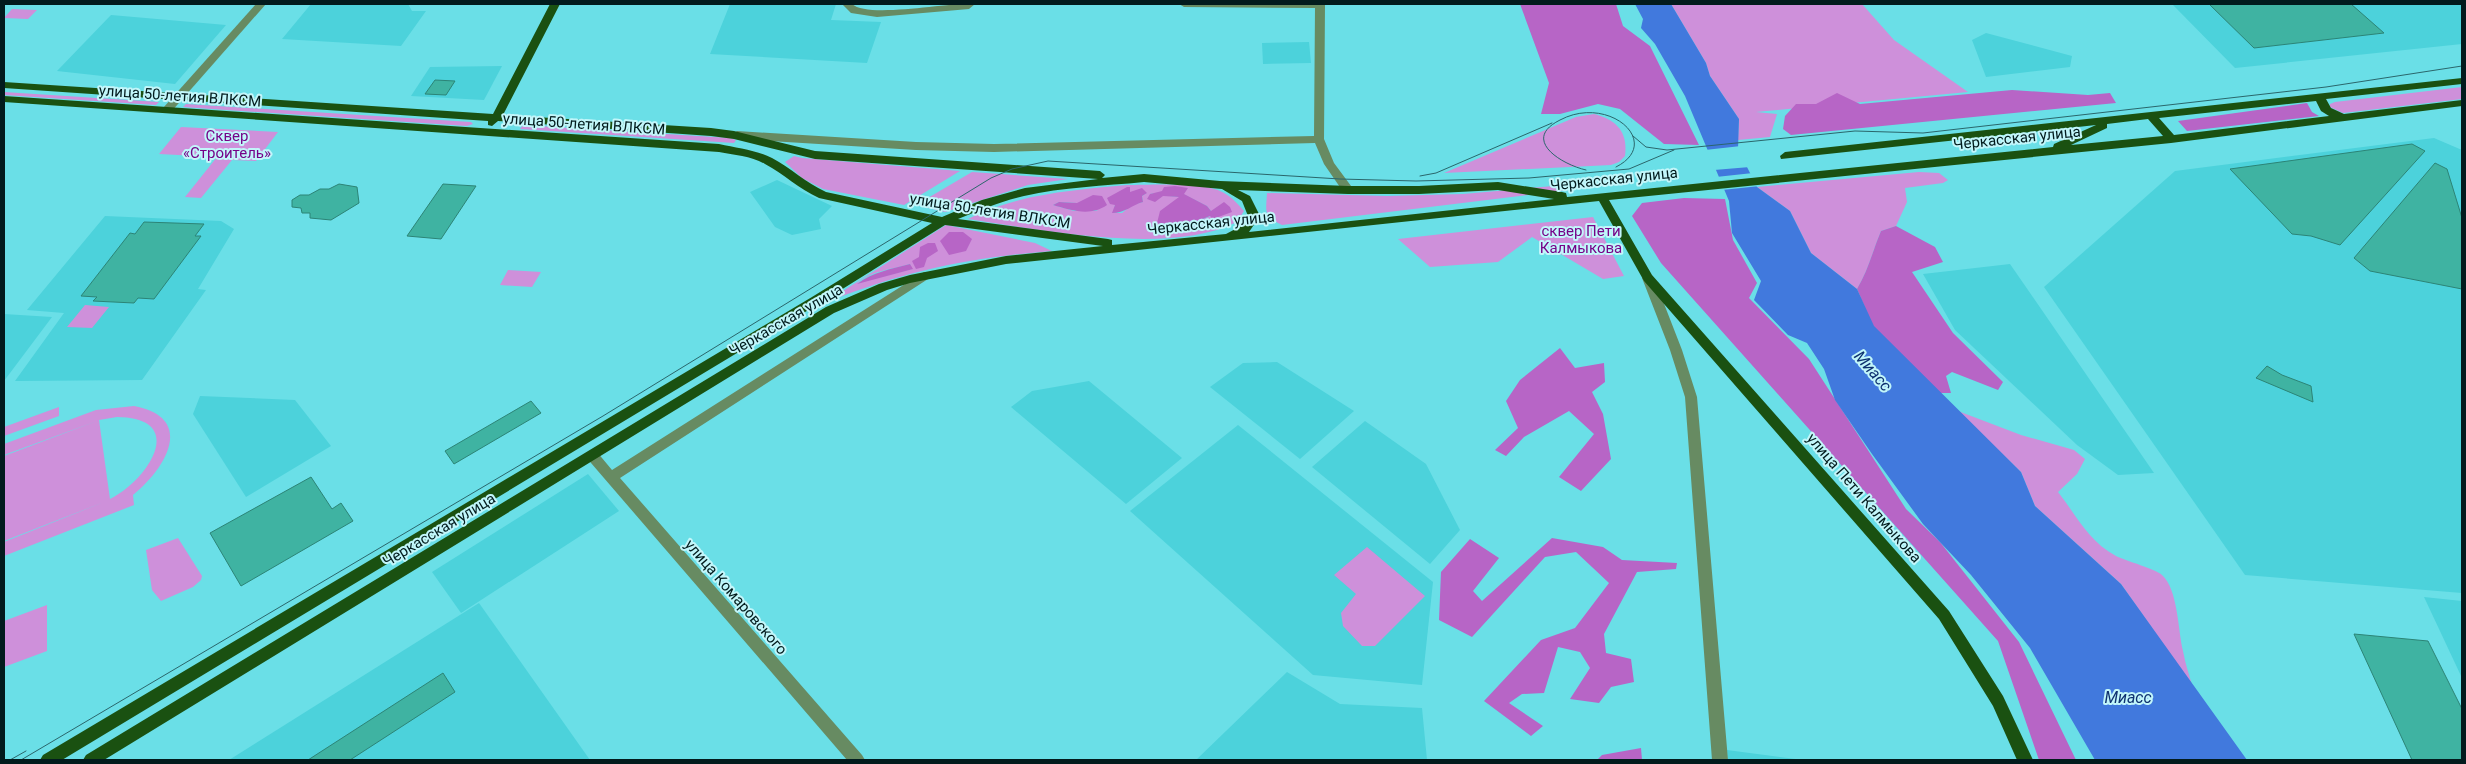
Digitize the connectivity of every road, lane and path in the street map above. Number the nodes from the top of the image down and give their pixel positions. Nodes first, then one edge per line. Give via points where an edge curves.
1 (262, 4) edge
2 (556, 4) edge
3 (847, 4) edge
4 (1184, 4) edge
5 (1320, 4) edge
6 (969, 5) edge
7 (2462, 81) edge
8 (4, 85) edge
9 (180, 96) junction
10 (2320, 97) junction
11 (4, 99) edge
12 (2462, 103) edge
13 (168, 110) junction
14 (2152, 117) junction
15 (2343, 117) junction
16 (496, 118) junction
17 (2114, 121) junction
18 (485, 133) junction
19 (734, 134) junction
20 (1319, 139) junction
21 (2171, 139) junction
22 (2049, 151) junction
23 (1785, 156) dead end
24 (1144, 178) junction
25 (1220, 185) junction
26 (1348, 190) junction
27 (1602, 197) junction
28 (1579, 199) junction
29 (943, 221) junction
30 (1220, 240) junction
31 (1146, 245) junction
32 (924, 276) junction
33 (1648, 278) junction
34 (580, 442) junction
35 (592, 456) junction
36 (611, 477) junction
37 (48, 760) edge
38 (91, 760) edge
39 (857, 760) edge
40 (1720, 760) edge
41 (2025, 760) edge

1 - 9 street
2 - 16 main road
3 - 6 street via 854,10 877,14
4 - 5 street
5 - 20 street
7 - 10 main road, Черкасская улица
8 - 9 main road, улица 50-летия ВЛКСМ
9 - 13 street
9 - 16 main road, улица 50-летия ВЛКСМ
10 - 14 main road, Черкасская улица
10 - 15 main road via 2321,106
11 - 13 main road, улица 50-летия ВЛКСМ
12 - 15 main road, Черкасская улица
13 - 18 main road, улица 50-летия ВЛКСМ
14 - 17 main road, Черкасская улица
14 - 21 main road
15 - 21 main road, Черкасская улица
16 - 18 main road
16 - 19 main road, улица 50-летия ВЛКСМ
17 - 22 main road
17 - 23 main road, Черкасская улица
18 - 29 main road, улица 50-летия ВЛКСМ via 719,148 769,161 807,188 823,195
19 - 20 street via 988,148
19 - 24 main road, улица 50-летия ВЛКСМ via 814,155
20 - 26 street via 1330,164
21 - 22 main road, Черкасская улица
22 - 27 main road, Черкасская улица
24 - 25 main road, Черкасская улица
24 - 29 main road, Черкасская улица via 1025,192 986,203
25 - 26 main road, Черкасская улица
25 - 30 main road via 1246,199 1254,216 1244,230
26 - 28 main road, Черкасская улица via 1498,186
27 - 28 main road, Черкасская улица
27 - 33 main road, улица Пети Калмыкова
28 - 30 main road, Черкасская улица
29 - 31 main road, улица 50-летия ВЛКСМ via 1090,242
29 - 34 main road, Черкасская улица
30 - 31 main road, Черкасская улица
31 - 32 main road, Черкасская улица via 1006,260
32 - 35 main road, Черкасская улица via 883,287 830,310
32 - 36 street
33 - 40 street, улица Пети Калмыкова via 1691,397
33 - 41 main road, улица Пети Калмыкова via 1944,615 1998,701
34 - 35 main road
34 - 37 main road, Черкасская улица
35 - 36 street, улица Комаровского
35 - 38 main road, Черкасская улица
36 - 39 street, улица Комаровского

